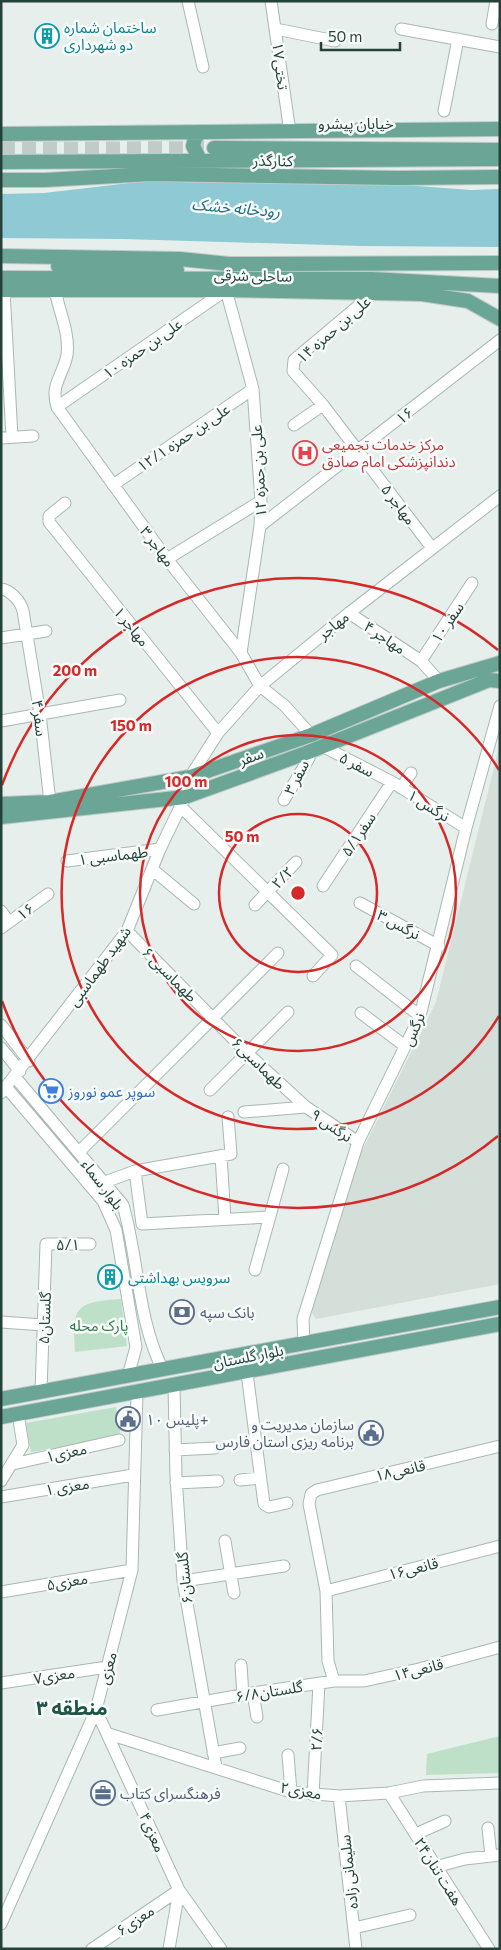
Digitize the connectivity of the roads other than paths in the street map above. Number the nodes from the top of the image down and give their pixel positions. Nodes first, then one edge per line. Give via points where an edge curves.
1 (188, 1) edge
2 (271, 1) edge
3 (496, 1) edge
4 (492, 24) dead end
5 (276, 29) junction
6 (401, 29) dead end
7 (458, 39) junction
8 (334, 41) dead end
9 (500, 46) edge
10 (204, 67) dead end
11 (444, 111) dead end
12 (500, 129) edge
13 (181, 132) junction
14 (290, 132) junction
15 (1, 134) edge
16 (500, 138) edge
17 (209, 140) junction
18 (500, 150) edge
19 (182, 160) junction
20 (200, 160) junction
21 (500, 160) edge
22 (1, 162) edge
23 (1, 173) edge
24 (500, 177) edge
25 (1, 180) edge
26 (45, 180) junction
27 (1, 256) edge
28 (500, 263) edge
29 (229, 264) junction
30 (1, 266) edge
31 (2, 286) edge
32 (500, 286) edge
33 (55, 290) junction
34 (226, 290) junction
35 (376, 292) junction
36 (500, 319) edge
37 (500, 340) edge
38 (292, 366) joint
39 (253, 389) junction
40 (323, 405) junction
41 (57, 407) junction
42 (294, 425) dead end
43 (33, 436) dead end
44 (6, 437) edge
45 (358, 451) junction
46 (113, 486) junction
47 (500, 496) edge
48 (261, 501) junction
49 (66, 503) dead end
50 (260, 526) junction
51 (432, 548) junction
52 (167, 559) junction
53 (472, 584) dead end
54 (1, 589) edge
55 (349, 613) junction
56 (46, 632) dead end
57 (28, 635) junction
58 (1, 638) edge
59 (241, 653) junction
60 (421, 661) junction
61 (494, 664) edge
62 (494, 680) edge
63 (439, 681) junction
64 (260, 686) junction
65 (120, 700) dead end
66 (500, 706) edge
67 (40, 714) junction
68 (1, 721) edge
69 (218, 733) junction
70 (311, 734) junction
71 (322, 746) junction
72 (306, 753) junction
73 (411, 773) dead end
74 (190, 777) junction
75 (397, 785) junction
76 (284, 800) dead end
77 (182, 801) junction
78 (50, 802) junction
79 (1, 804) edge
80 (1, 816) edge
81 (466, 828) junction
82 (160, 849) junction
83 (67, 861) dead end
84 (296, 862) dead end
85 (152, 869) junction
86 (323, 886) dead end
87 (268, 892) junction
88 (48, 894) dead end
89 (360, 903) dead end
90 (194, 904) dead end
91 (255, 905) dead end
92 (1, 911) edge
93 (5, 925) edge
94 (127, 931) junction
95 (438, 946) junction
96 (278, 953) dead end
97 (356, 966) dead end
98 (313, 976) dead end
99 (288, 1012) dead end
100 (361, 1013) dead end
101 (420, 1016) junction
102 (212, 1017) junction
103 (1, 1025) edge
104 (405, 1046) junction
105 (1, 1048) edge
106 (247, 1052) junction
107 (29, 1061) junction
108 (18, 1074) junction
109 (4, 1090) edge
110 (210, 1090) dead end
111 (306, 1108) junction
112 (244, 1112) dead end
113 (228, 1116) dead end
114 (358, 1142) junction
115 (79, 1152) junction
116 (220, 1156) junction
117 (283, 1169) dead end
118 (135, 1171) junction
119 (105, 1182) junction
120 (268, 1217) junction
121 (225, 1220) junction
122 (46, 1244) joint
123 (90, 1244) dead end
124 (255, 1270) dead end
125 (500, 1307) edge
126 (1, 1322) edge
127 (44, 1324) junction
128 (500, 1324) edge
129 (147, 1331) junction
130 (133, 1334) junction
131 (304, 1344) junction
132 (162, 1370) junction
133 (247, 1373) junction
134 (128, 1376) junction
135 (174, 1386) junction
136 (60, 1389) junction
137 (41, 1392) junction
138 (137, 1393) junction
139 (1, 1399) edge
140 (64, 1406) junction
141 (18, 1414) junction
142 (1, 1417) edge
143 (119, 1440) dead end
144 (500, 1446) edge
145 (216, 1448) dead end
146 (175, 1450) junction
147 (13, 1464) junction
148 (133, 1475) junction
149 (260, 1478) junction
150 (240, 1480) dead end
151 (1, 1481) edge
152 (218, 1481) dead end
153 (176, 1484) junction
154 (1, 1497) edge
155 (287, 1503) dead end
156 (225, 1541) dead end
157 (500, 1546) edge
158 (284, 1566) dead end
159 (132, 1570) junction
160 (230, 1573) junction
161 (183, 1581) junction
162 (326, 1591) junction
163 (1, 1592) edge
164 (234, 1593) dead end
165 (500, 1647) edge
166 (241, 1665) dead end
167 (108, 1667) junction
168 (334, 1681) junction
169 (1, 1683) edge
170 (319, 1684) junction
171 (248, 1694) junction
172 (204, 1702) junction
173 (96, 1710) junction
174 (157, 1710) dead end
175 (257, 1717) dead end
176 (109, 1734) junction
177 (240, 1748) dead end
178 (213, 1753) junction
179 (288, 1754) dead end
180 (216, 1767) junction
181 (500, 1784) edge
182 (291, 1792) junction
183 (389, 1793) junction
184 (313, 1794) junction
185 (339, 1796) junction
186 (445, 1821) dead end
187 (488, 1828) dead end
188 (416, 1834) junction
189 (495, 1856) edge
190 (435, 1866) junction
191 (179, 1890) junction
192 (410, 1915) dead end
193 (1, 1924) edge
194 (354, 1928) junction
195 (92, 1949) edge
196 (169, 1949) edge
197 (221, 1949) edge
198 (356, 1949) edge
199 (489, 1949) edge

1 - 10 street
2 - 5 street, تختی۱۷
3 - 4 street
5 - 8 street
5 - 14 street, تختی۱۷
6 - 7 street
7 - 9 street
7 - 11 street
12 - 14 main road
13 - 15 main road
13 - 17 main road
13 - 19 main road via 186,146
14 - 17 main road
16 - 17 main road, خیابان پیشرو
17 - 18 main road, خیابان پیشرو
17 - 20 main road via 196,138 193,146
19 - 20 main road
19 - 22 main road
20 - 21 main road
23 - 26 main road
24 - 26 main road, کنارگذر via 152,174
25 - 26 main road
27 - 29 main road via 180,258
28 - 29 main road
29 - 30 main road via 194,270
31 - 32 main road, ساحلی شرقی via 372,279
31 - 33 main road, ساحلی شرقی
31 - 44 street
33 - 34 main road, ساحلی شرقی
33 - 41 street via 66,338 66,355 54,389
34 - 35 main road, ساحلی شرقی
34 - 39 street, ۱۲ علی بن حمزه
34 - 41 street, ۱۰ علی بن حمزه
35 - 36 main road, ساحلی شرقی via 446,296 468,301
35 - 38 street, ۱۴ علی بن حمزه via 294,360
37 - 45 street, ۱۶
38 - 40 street, ۵ مهاجر
39 - 46 street, ۱۲/۱ علی بن حمزه
39 - 48 street, ۱۲ علی بن حمزه
40 - 42 street
40 - 45 street, ۵ مهاجر
41 - 46 street, ۳ مهاجر
43 - 44 street
45 - 50 street, ۱۶
45 - 51 street, ۵ مهاجر
46 - 52 street, ۳ مهاجر
47 - 51 street, مهاجر
48 - 50 street, ۱۲ علی بن حمزه
48 - 52 street
49 - 69 street, ۱ مهاجر via 47,519
50 - 59 street, ۱۲ علی بن حمزه
51 - 55 street, مهاجر
52 - 59 street, ۳ مهاجر
53 - 60 street, ۱۰ سفر
54 - 57 street, ۴ سفر via 9,591 22,606
55 - 60 street, ۴ مهاجر
55 - 64 street, مهاجر
56 - 57 street
57 - 58 street
57 - 67 street, ۴ سفر
59 - 64 street, ۳ مهاجر
60 - 63 street, ۴ مهاجر
61 - 62 main road
61 - 63 main road, سفر
62 - 71 main road, سفر
63 - 70 main road, سفر
64 - 69 street, مهاجر
64 - 70 street via 285,706
65 - 67 street
66 - 81 street, نرگس
67 - 68 street
67 - 78 street, ۴ سفر
69 - 74 street, مهاجر
70 - 74 main road, سفر
71 - 72 main road, سفر
71 - 75 street, ۵ سفر
72 - 76 street, ۳ سفر via 309,758
72 - 77 main road, سفر
73 - 75 street, ۵/۱سفر
74 - 77 street, مهاجر
74 - 78 main road, سفر
75 - 81 street, ۱ نرگس
75 - 86 street, ۵/۱سفر
77 - 80 main road, سفر
77 - 82 street, شهید طهماسبی
77 - 87 street
78 - 79 main road, سفر
81 - 95 street, نرگس
82 - 83 street, ۱ طهماسبی
82 - 85 street, شهید طهماسبی
84 - 87 street, ۲/۲
85 - 90 street
85 - 94 street, شهید طهماسبی
87 - 91 street, ۲/۲
87 - 98 street via 332,955
88 - 93 street, ۱۶
89 - 95 street, ۳ نرگس
92 - 93 street
94 - 102 street, ۶ طهماسبی
94 - 107 street, شهید طهماسبی
95 - 101 street, نرگس
96 - 102 street
97 - 101 street
99 - 106 street
100 - 104 street
101 - 104 street, نرگس
102 - 106 street, ۶طهماسبی
102 - 115 street
103 - 107 street
104 - 114 street, نرگس
105 - 108 street, بلوار سماء
106 - 110 street
106 - 111 street, ۶طهماسبی
107 - 108 street, شهید طهماسبی
108 - 109 street, شهید طهماسبی
108 - 115 street, بلوار سماء
109 - 130 street, بلوار سماء via 103,1201 110,1214 116,1230
111 - 112 street
111 - 114 street, ۹ نرگس
113 - 116 street via 231,1154
114 - 131 street, نرگس via 303,1319
115 - 119 street, بلوار سماء
116 - 118 street
116 - 121 street
117 - 120 street
118 - 119 street
118 - 121 street via 142,1224
119 - 129 street, بلوار سماء via 123,1205
120 - 121 street
120 - 124 street
122 - 123 street, ۵/۱
122 - 127 street, گلستان۵
125 - 131 main road, بلوار گلستان
126 - 127 street
127 - 137 street, گلستان۵
128 - 133 main road, بلوار گلستان
129 - 130 street
129 - 132 street, بلوار سماء
130 - 134 street, بلوار سماء via 136,1347
131 - 132 main road, بلوار گلستان
132 - 134 main road, بلوار گلستان
133 - 135 main road, بلوار گلستان
133 - 149 street
134 - 136 main road, بلوار گلستان
135 - 138 main road, بلوار گلستان
135 - 146 street, گلستان۶
136 - 137 main road, بلوار گلستان
136 - 140 main road
137 - 139 main road, بلوار گلستان
138 - 140 main road, بلوار گلستان
138 - 148 street, معزی
140 - 141 main road, بلوار گلستان
141 - 142 main road, بلوار گلستان
141 - 147 street via 23,1445
143 - 147 street, ۱معزی
144 - 162 street, ۱۸قانعی via 311,1494 309,1504
145 - 146 street
146 - 153 street, گلستان۶
147 - 151 street
148 - 154 street, معزی ۱
148 - 159 street, معزی
149 - 150 street
149 - 155 street via 265,1506
152 - 153 street
153 - 161 street, گلستان۶
156 - 160 street
157 - 162 street, ۱۶قانعی
158 - 160 street
159 - 163 street, ۵معزی
159 - 167 street, معزی
160 - 161 street
160 - 164 street
161 - 172 street, گلستان۶
162 - 168 street via 328,1661
165 - 168 street, ۱۴قانعی via 364,1681
166 - 171 street
167 - 169 street, ۷معزی
167 - 173 street, معزی
168 - 170 street, ۶/۸گلستان
170 - 171 street, ۶/۸گلستان
170 - 184 street, ۲/۶
171 - 172 street, ۶/۸گلستان
171 - 175 street
172 - 174 street, ۶/۸گلستان
172 - 178 street, گلستان۶
173 - 176 street, ۴معزی
173 - 193 street, معزی
176 - 180 street, ۲معزی
176 - 191 street, ۴معزی
177 - 178 street
178 - 180 street, گلستان۶
179 - 182 street
180 - 182 street, ۲معزی
181 - 183 street, ۲معزی via 424,1786
182 - 184 street, ۲معزی
183 - 185 street, ۲معزی
183 - 188 street, هفت تنان۲۴
184 - 185 street, ۲معزی
185 - 194 street, سلیمانی زاده
186 - 188 street
187 - 189 street
188 - 190 street, هفت تنان۲۴
189 - 190 street
190 - 199 street, هفت تنان۲۴
191 - 195 street, ۶معزی
191 - 196 street
191 - 197 street, ۴معزی
192 - 194 street
194 - 198 street, سلیمانی زاده

